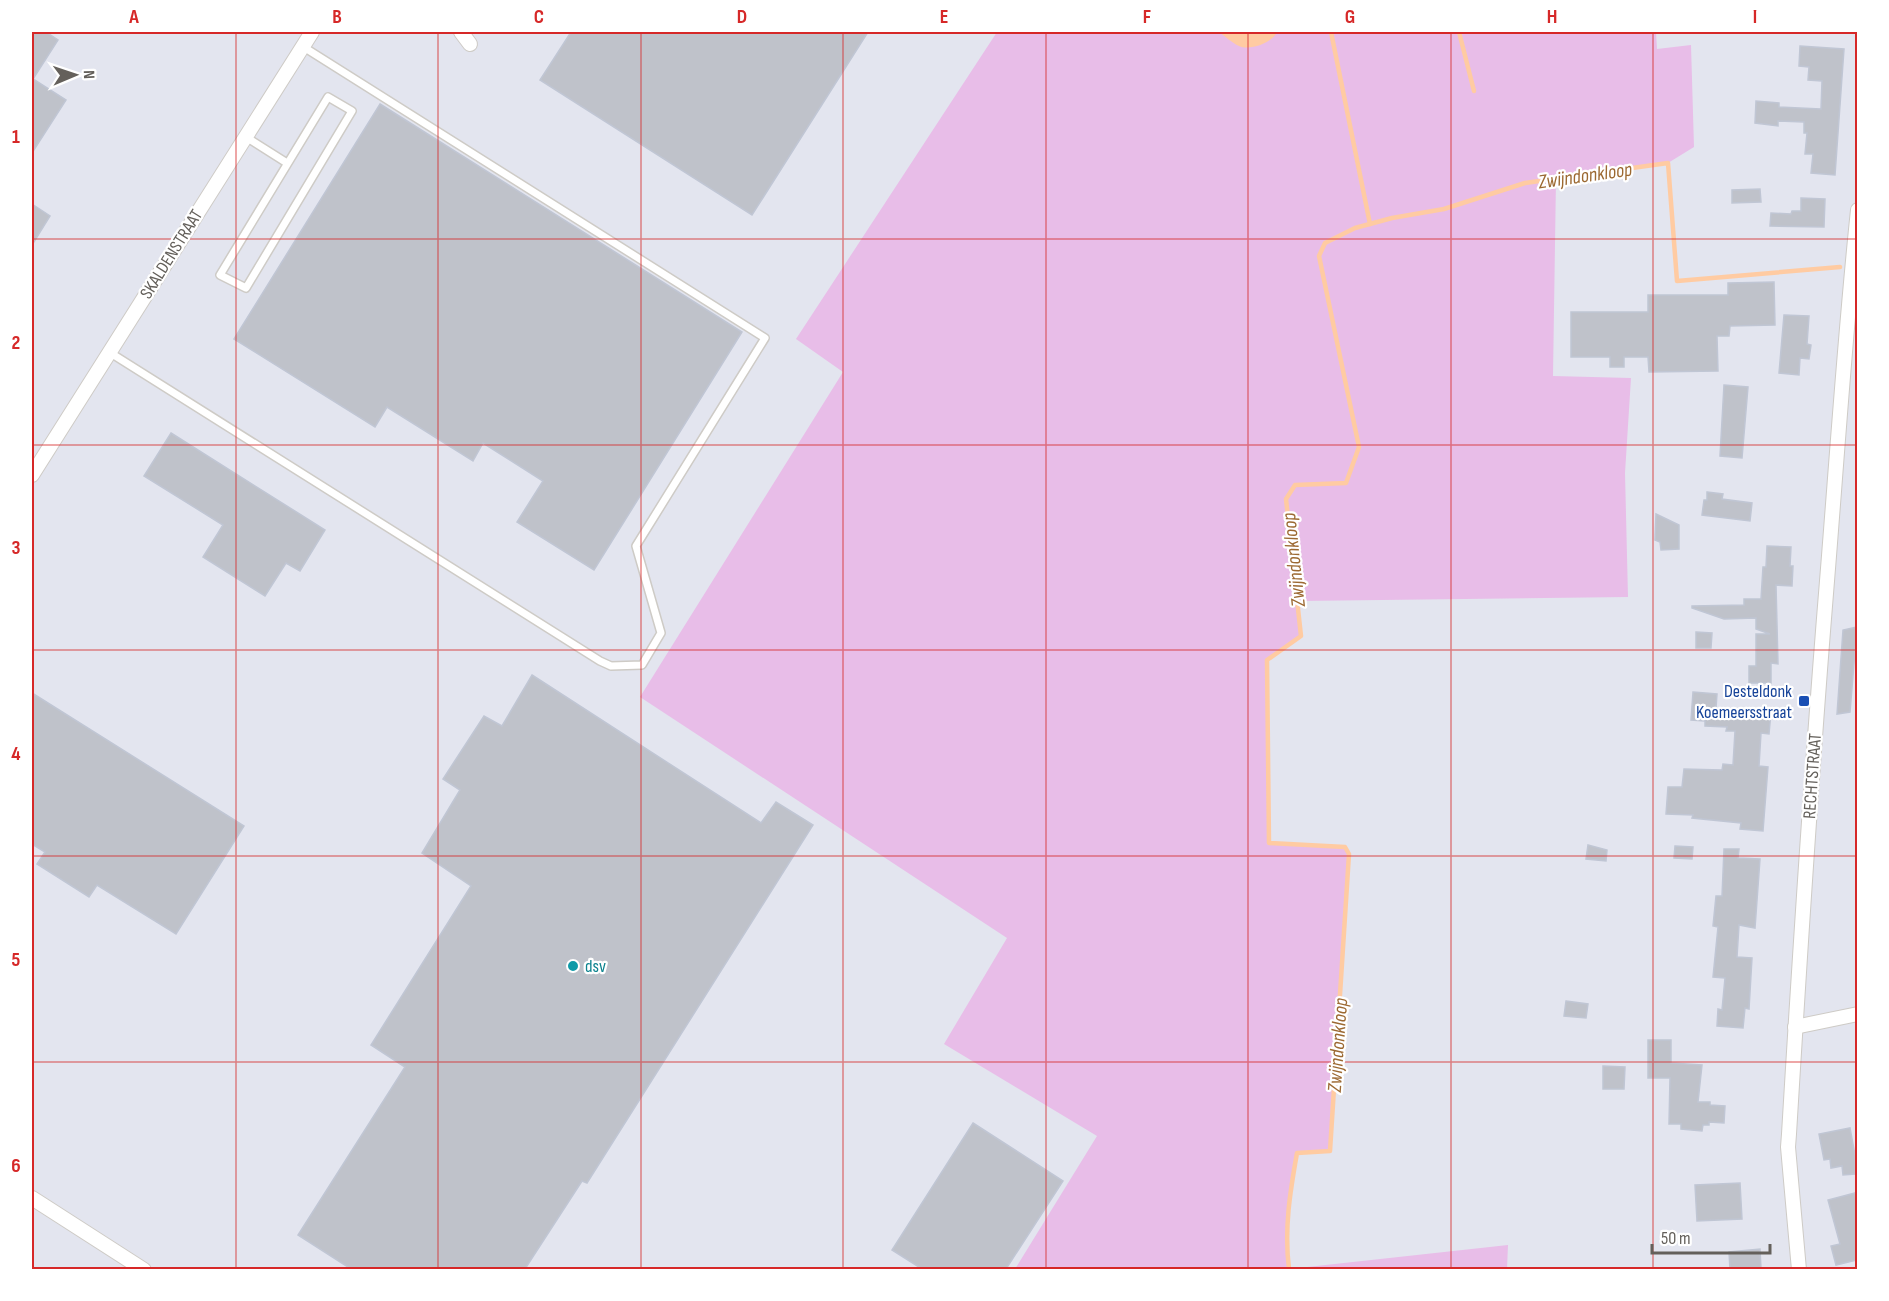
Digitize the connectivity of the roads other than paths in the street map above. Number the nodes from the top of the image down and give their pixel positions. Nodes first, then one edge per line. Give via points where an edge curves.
1 (311, 32) edge
2 (461, 32) edge
3 (470, 44) dead end
4 (303, 46) junction
5 (245, 137) junction
6 (287, 163) junction
7 (1857, 210) edge
8 (109, 352) junction
9 (32, 475) edge
10 (1857, 1014) edge
11 (1795, 1027) junction
12 (32, 1198) edge
13 (144, 1269) edge
14 (1799, 1269) edge

1 - 4 street, SKALDENSTRAAT
2 - 3 street
4 - 5 street, SKALDENSTRAAT
4 - 8 lane via 765,338 636,546 661,633 642,665 611,666 600,661
5 - 6 lane
5 - 8 street, SKALDENSTRAAT
6 - 6 lane via 328,97 352,111 246,288 220,275
7 - 11 street, RECHTSTRAAT
8 - 9 street, SKALDENSTRAAT
10 - 11 street
11 - 14 street, RECHTSTRAAT via 1788,1147
12 - 13 street

